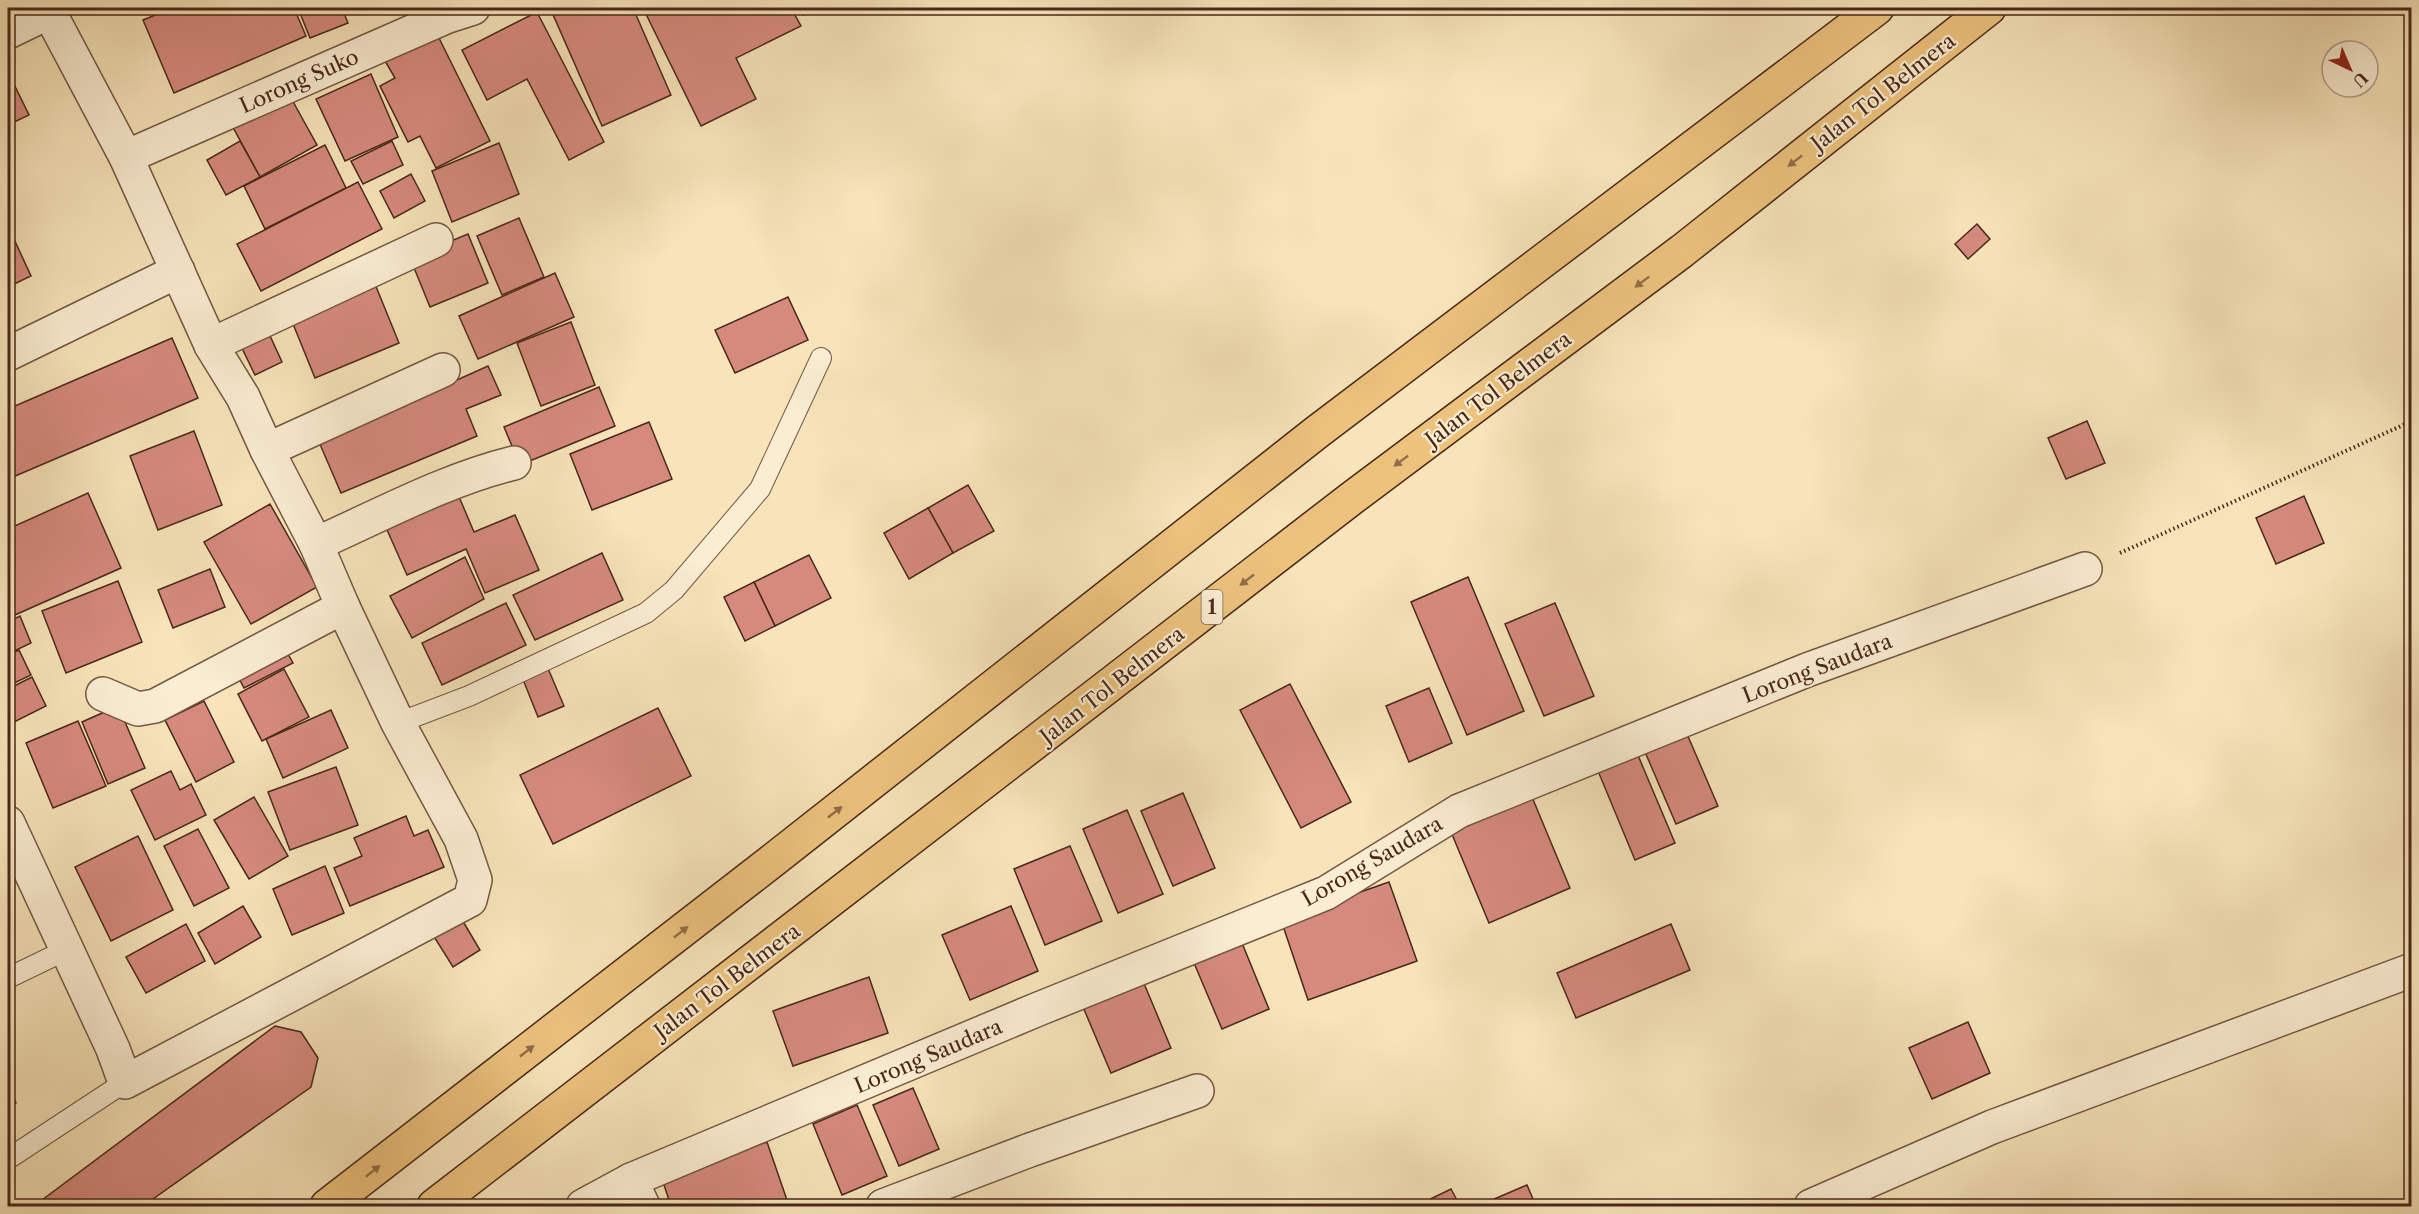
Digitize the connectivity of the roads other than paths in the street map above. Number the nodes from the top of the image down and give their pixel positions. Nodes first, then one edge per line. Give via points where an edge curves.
1 (1877, 8) edge
2 (1989, 8) edge
3 (48, 10) edge
4 (455, 10) edge
5 (8, 32) edge
6 (126, 157) junction
7 (436, 240) dead end
8 (178, 271) junction
9 (211, 345) junction
10 (8, 354) edge
11 (821, 357) dead end
12 (443, 370) dead end
13 (267, 450) junction
14 (513, 463) dead end
15 (316, 544) junction
16 (2085, 569) road end
17 (343, 607) junction
18 (103, 694) dead end
19 (398, 723) junction
20 (8, 823) edge
21 (66, 950) junction
22 (2412, 970) edge
23 (8, 978) edge
24 (125, 1082) junction
25 (1197, 1091) dead end
26 (8, 1159) edge
27 (637, 1193) edge
28 (327, 1206) edge
29 (434, 1206) edge
30 (583, 1206) edge
31 (883, 1206) edge
32 (1811, 1206) edge

28 -> 1 highway via 1317,432
2 -> 29 highway, Jalan Tol Belmera / 1 via 1682,251 1352,498
3 - 5 street
3 - 6 street
4 - 6 street, Lorong Suko
6 - 8 street
7 - 9 street
8 - 9 street
8 - 10 street
9 - 13 street via 243,397
11 - 19 lane via 760,489 674,590 646,613 469,696
12 - 13 street
13 - 15 street
14 - 15 street via 441,487
15 - 17 street
16 - 27 street, Lorong Saudara via 1808,670 1459,811 1326,892 1025,1015
17 - 18 street via 155,706 138,708
17 - 19 street
19 - 24 street via 461,839 475,880 470,900
20 - 21 street
21 - 23 lane
21 - 24 street
22 - 32 street via 1992,1127
24 - 26 lane
25 - 31 street
27 - 30 street, Lorong Saudara

